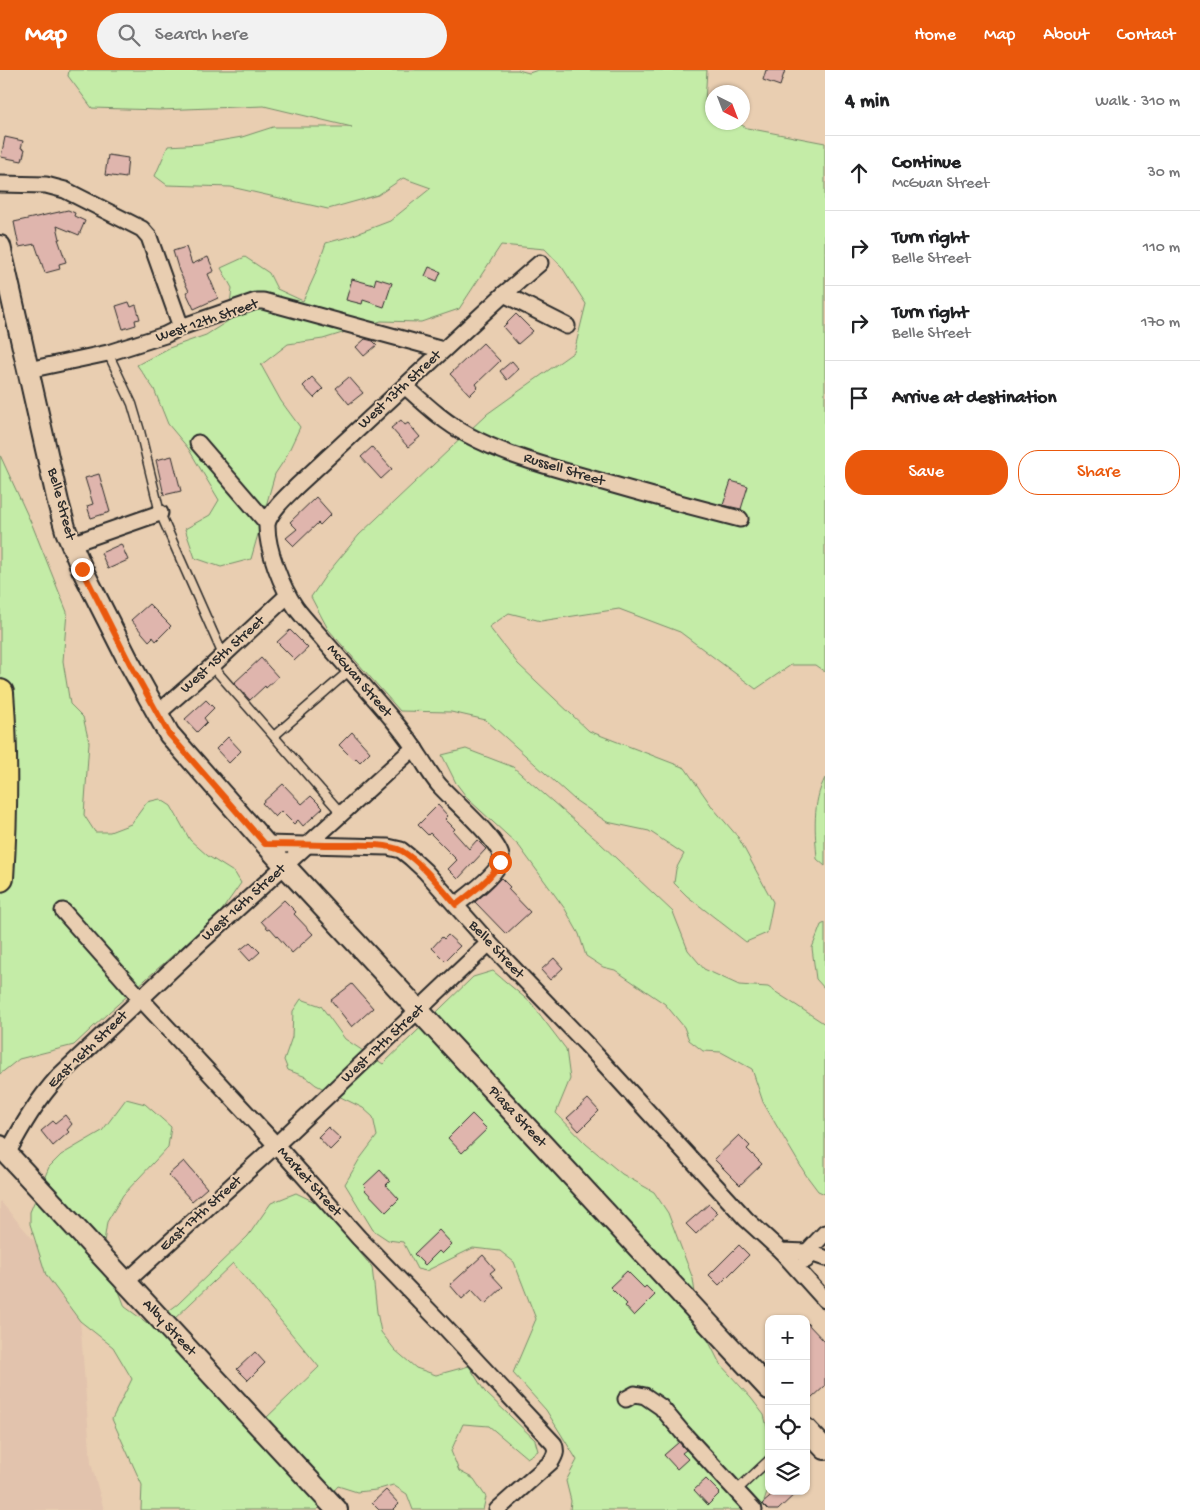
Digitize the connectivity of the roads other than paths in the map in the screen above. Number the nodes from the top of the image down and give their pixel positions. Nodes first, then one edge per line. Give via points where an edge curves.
1 (0, 184) edge
2 (0, 246) edge
3 (540, 263) dead end
4 (504, 294) junction
5 (567, 326) dead end
6 (181, 327) junction
7 (443, 350) junction
8 (108, 353) junction
9 (28, 370) junction
10 (405, 386) junction
11 (198, 442) dead end
12 (160, 513) junction
13 (740, 520) dead end
14 (267, 523) junction
15 (71, 544) junction
16 (288, 595) junction
17 (223, 655) junction
18 (212, 666) junction
19 (350, 670) junction
20 (0, 693) edge
21 (157, 714) junction
22 (274, 736) junction
23 (415, 749) junction
24 (342, 814) junction
25 (265, 844) junction
26 (308, 844) junction
27 (285, 866) junction
28 (0, 878) edge
29 (456, 905) junction
30 (63, 911) dead end
31 (489, 943) junction
32 (141, 1000) junction
33 (418, 1011) junction
34 (276, 1145) junction
35 (4, 1150) edge
36 (825, 1233) edge
37 (781, 1251) junction
38 (807, 1252) junction
39 (825, 1258) edge
40 (803, 1276) junction
41 (126, 1282) junction
42 (825, 1300) edge
43 (765, 1385) edge
44 (626, 1399) dead end
45 (810, 1433) edge
46 (825, 1449) edge
47 (765, 1464) edge
48 (736, 1491) junction
49 (337, 1510) edge
50 (497, 1510) edge
51 (754, 1510) edge

1 - 6 street via 46,185 65,190 142,229 149,237
2 - 9 street, Belle Street
3 - 4 street, West 13th Street
4 - 5 street
4 - 7 street, West 13th Street
6 - 7 street, West 12th Street via 263,301
6 - 8 street, West 12th Street
7 - 10 street, West 13th Street
8 - 9 street, West 12th Street
8 - 12 lane via 132,404
9 - 15 street, Belle Street via 58,502
10 - 13 street, Russell Street via 446,421 469,436 499,449 540,464
10 - 14 street, West 13th Street via 297,486 275,508
11 - 14 street
12 - 15 street
12 - 17 lane
14 - 16 street, McGuan Street via 272,554
15 - 21 street, Belle Street
16 - 17 street, West 15th Street
16 - 19 street, McGuan Street via 296,609
17 - 18 street, West 15th Street
18 - 21 street, West 15th Street
18 - 22 lane
19 - 22 lane
19 - 23 street, McGuan Street
20 - 28 highway via 5,784
21 - 25 street, Belle Street via 169,734
22 - 24 lane
23 - 24 street, West 16th Street
23 - 29 street, McGuan Street via 438,784 480,827 501,857 497,868
24 - 26 street, West 16th Street
25 - 26 street, Belle Street
25 - 27 street, Piasa Street
26 - 27 street, West 16th Street
26 - 29 street, Belle Street via 400,850 425,871
27 - 32 street, West 16th Street
27 - 33 street, Piasa Street
29 - 31 street, Belle Street
30 - 32 street, Market Street
31 - 33 street, West 17th Street
31 - 37 street, Belle Street via 587,1044 746,1219
32 - 34 street, Market Street
32 - 35 street, East 16th Street via 44,1092
33 - 34 street, West 17th Street
33 - 43 street, Piasa Street
34 - 41 street, East 17th Street
34 - 50 street, Market Street via 554,1444 555,1456 550,1462
35 - 41 street, Alby Street
36 - 38 street
37 - 38 street
37 - 40 street, Belle Street
38 - 39 street
38 - 40 street
40 - 42 street, Belle Street
41 - 49 street, Alby Street
44 - 48 street via 635,1394 645,1396 661,1407
45 - 46 street
47 - 48 lane
48 - 51 street

